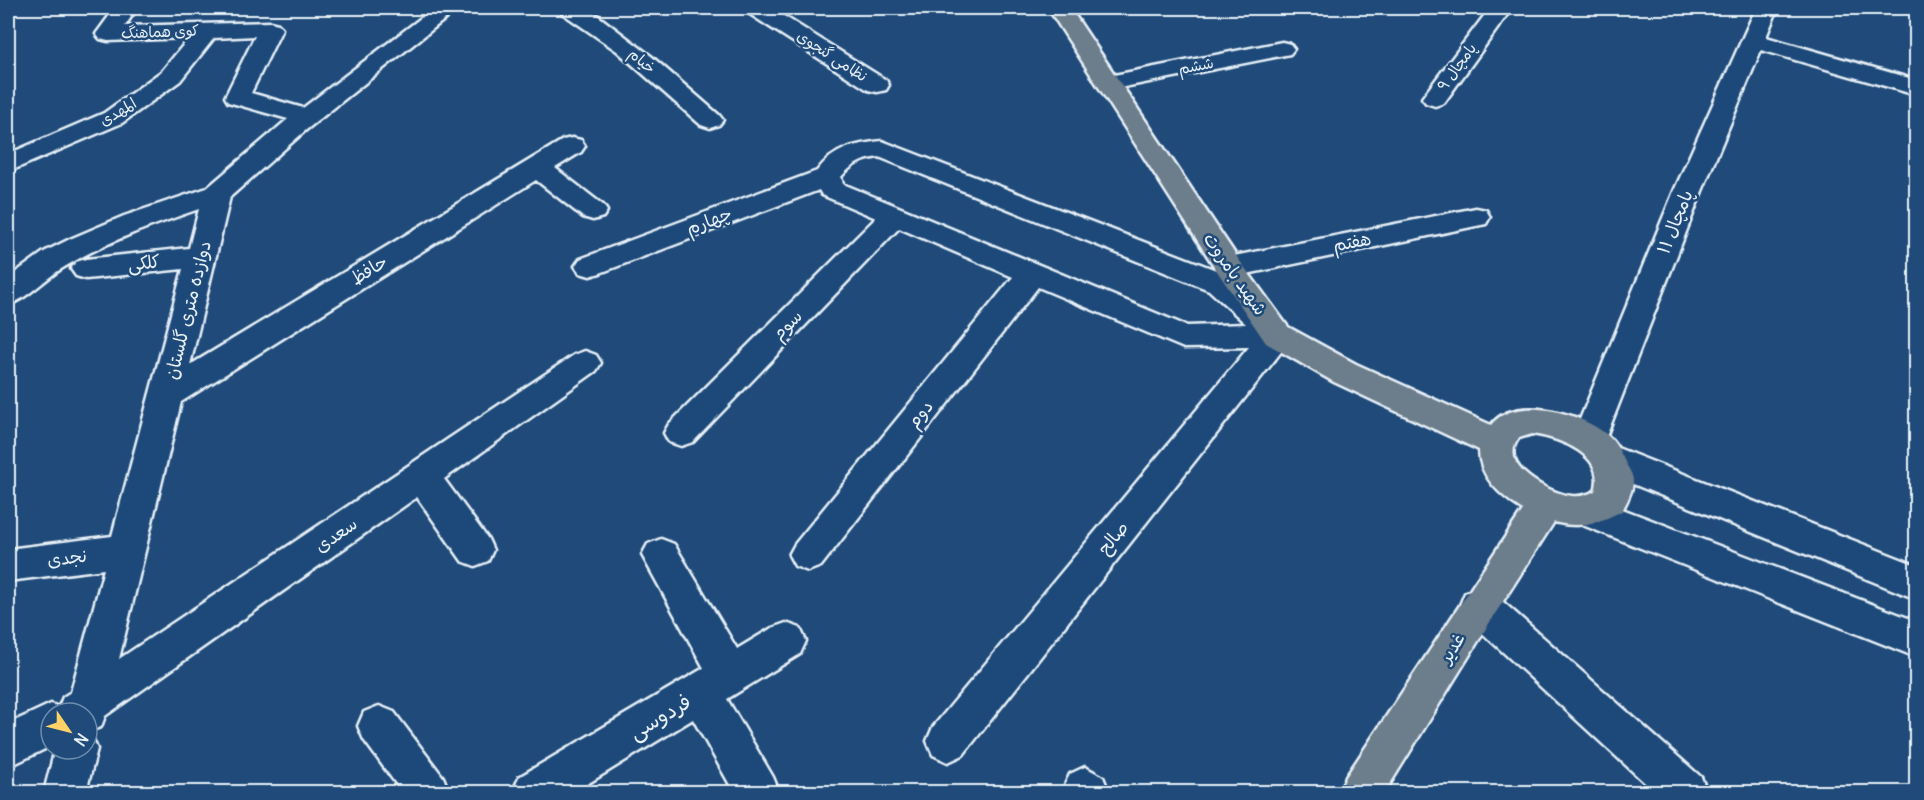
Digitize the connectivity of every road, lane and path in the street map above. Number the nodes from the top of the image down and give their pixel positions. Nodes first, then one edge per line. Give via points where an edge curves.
1 (126, 8) edge
2 (448, 8) edge
3 (570, 8) edge
4 (756, 8) edge
5 (1059, 8) edge
6 (1501, 8) edge
7 (1767, 8) edge
8 (208, 30) junction
9 (1753, 40) junction
10 (1282, 49) dead end
11 (1109, 83) junction
12 (877, 85) dead end
13 (1917, 88) edge
14 (1435, 98) dead end
15 (308, 117) junction
16 (710, 120) dead end
17 (572, 146) dead end
18 (8, 164) edge
19 (537, 167) junction
20 (827, 177) junction
21 (217, 194) junction
22 (593, 211) dead end
23 (894, 217) junction
24 (1476, 217) dead end
25 (202, 257) junction
26 (590, 266) dead end
27 (1229, 267) junction
28 (86, 268) dead end
29 (1032, 274) junction
30 (8, 294) edge
31 (1277, 335) junction
32 (585, 363) dead end
33 (166, 395) junction
34 (681, 433) dead end
35 (1497, 443) junction
36 (1599, 449) junction
37 (422, 476) junction
38 (1545, 506) junction
39 (1588, 511) junction
40 (126, 550) junction
41 (475, 550) dead end
42 (661, 555) dead end
43 (808, 555) dead end
44 (8, 565) edge
45 (1917, 582) edge
46 (1479, 605) junction
47 (1917, 639) edge
48 (786, 641) dead end
49 (715, 683) junction
50 (85, 701) edge
51 (96, 701) edge
52 (379, 726) dead end
53 (39, 730) edge
54 (948, 741) dead end
55 (8, 746) edge
56 (73, 761) edge
57 (1682, 791) edge
58 (65, 792) edge
59 (428, 792) edge
60 (534, 792) edge
61 (758, 792) edge
62 (1360, 792) edge

1 - 8 street, کوی هماهنگ via 108,34
2 - 15 street
3 - 16 street, خیام via 634,53
4 - 12 street, نظامی گنجوی
5 - 11 main road, شهید بامروت
6 - 14 street, پامچال ۹
7 - 9 street, پامچال ۱۱
8 - 15 street via 270,29 237,97
8 - 18 street, المهدی via 171,76 113,118
9 - 13 street
9 - 36 street, پامچال ۱۱ via 1688,191
10 - 11 street, ششم
11 - 27 main road, شهید بامروت
15 - 21 street
17 - 19 street, حافظ
19 - 22 street
19 - 33 street, حافظ
20 - 23 street via 832,189
20 - 26 street, چهارم
20 - 31 street via 837,162 855,152 882,149 1220,283
21 - 25 street, دوازده متری گلستان
21 - 30 street via 95,239 27,276
23 - 29 street
23 - 34 street, سوم
24 - 27 street, هفتم
25 - 28 street, کلکی
25 - 33 street, دوازده متری گلستان
27 - 31 main road, شهید بامروت
29 - 31 street via 1184,337
29 - 43 street, دوم
31 - 35 main road, شهید بامروت via 1345,373
31 - 54 street, صالح
32 - 37 street, سعدی
33 - 40 street, دوازده متری گلستان
35 - 36 main road via 1509,427 1532,421 1562,425
35 - 38 main road via 1496,459 1506,477 1523,494
36 - 39 main road via 1616,482 1609,501
36 - 45 street
37 - 41 street
37 - 51 street, سعدی
38 - 39 main road
38 - 46 main road, غدیر
39 - 47 street
40 - 44 street, نجدی
40 - 50 street, دوازده متری گلستان
42 - 49 street
46 - 57 street
46 - 62 main road, غدیر
48 - 49 street, فردوسی
49 - 60 street, فردوسی
49 - 61 street
52 - 59 street
53 - 55 street
56 - 58 street

